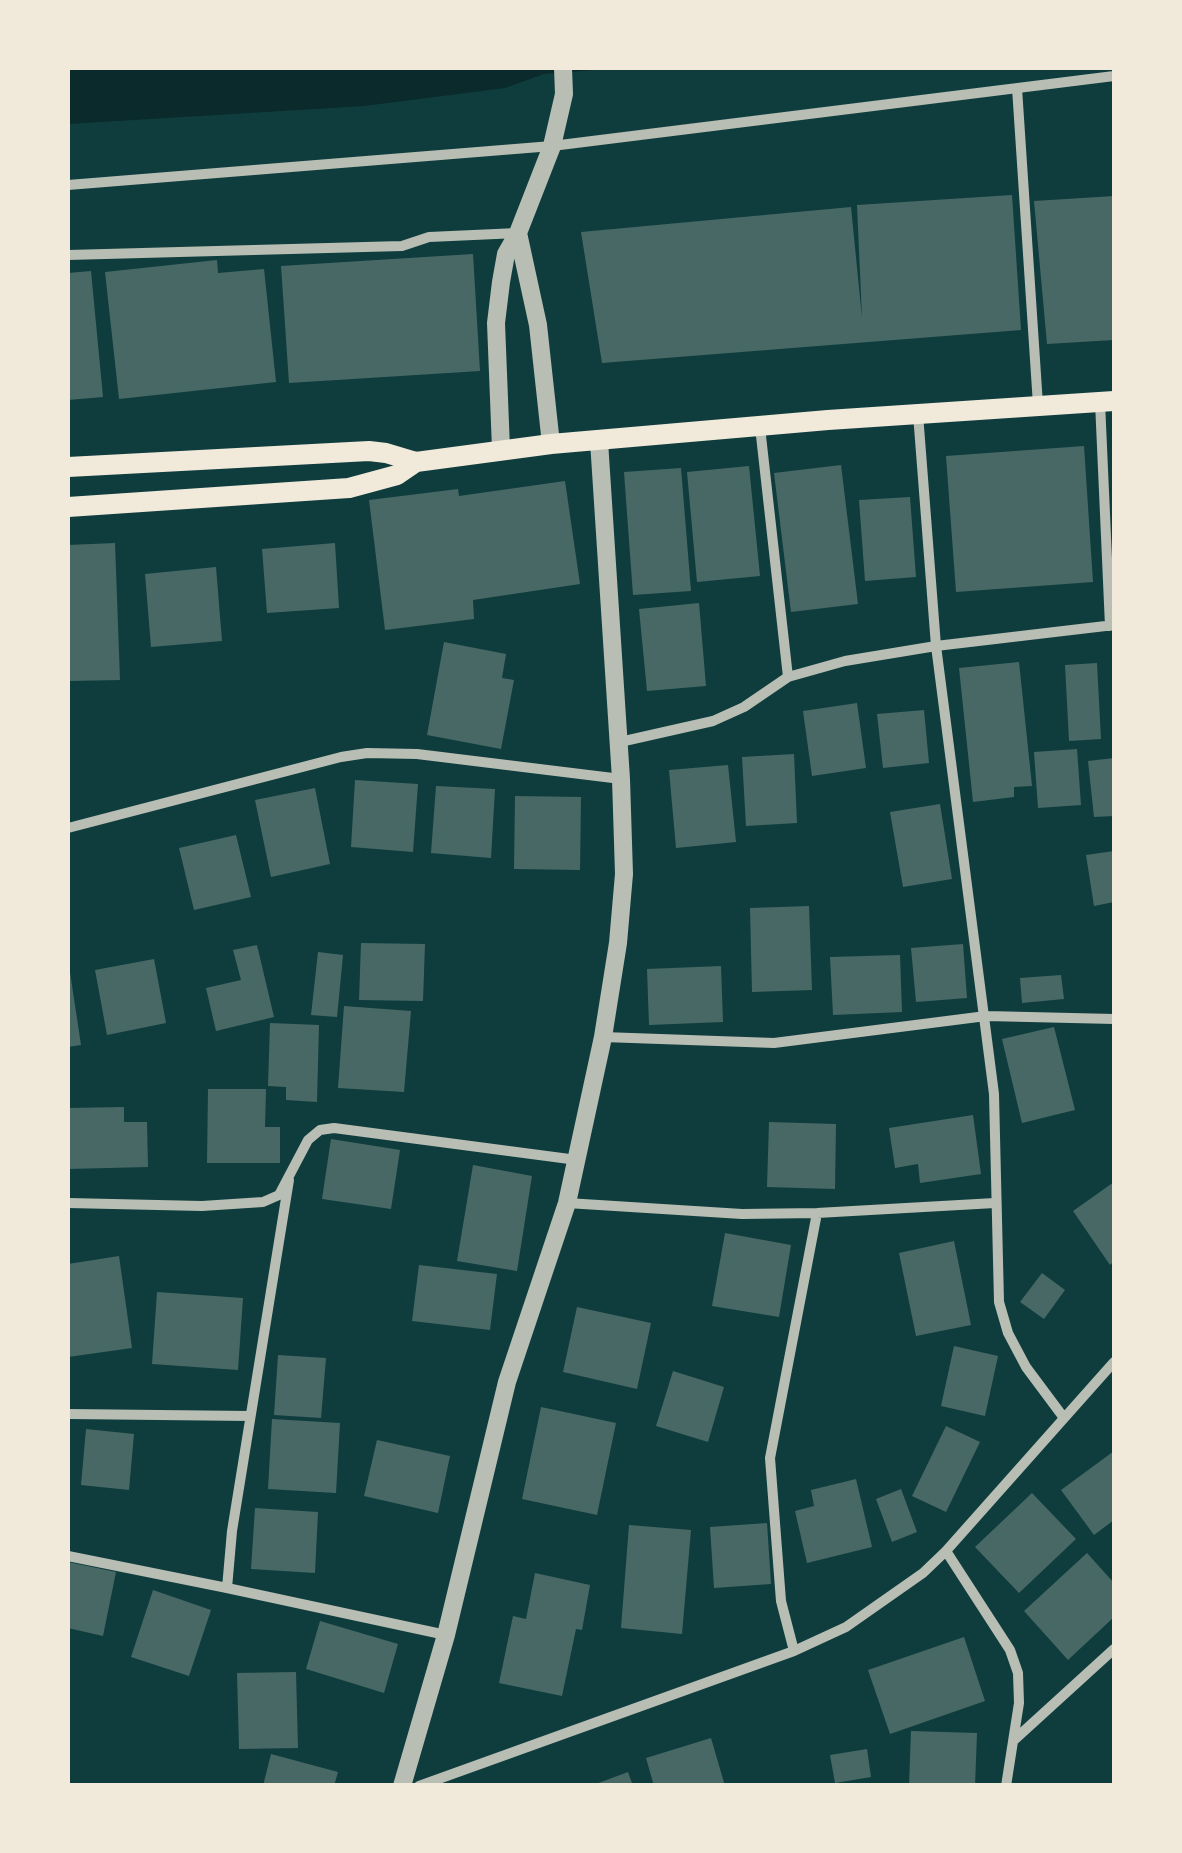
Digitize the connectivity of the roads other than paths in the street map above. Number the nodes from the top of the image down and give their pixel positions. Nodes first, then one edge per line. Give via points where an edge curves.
1 (564, 68) edge
2 (1114, 76) edge
3 (1017, 88) junction
4 (552, 146) junction
5 (68, 186) edge
6 (518, 233) junction
7 (68, 255) edge
8 (1107, 401) edge
9 (1038, 405) junction
10 (918, 414) junction
11 (760, 426) junction
12 (600, 441) junction
13 (551, 444) junction
14 (501, 450) junction
15 (416, 462) junction
16 (68, 467) edge
17 (68, 507) edge
18 (1112, 625) edge
19 (936, 646) junction
20 (788, 677) junction
21 (620, 742) junction
22 (621, 779) junction
23 (68, 828) edge
24 (986, 1016) junction
25 (1114, 1019) edge
26 (603, 1037) junction
27 (577, 1160) junction
28 (288, 1180) junction
29 (68, 1203) edge
30 (567, 1203) junction
31 (995, 1203) junction
32 (816, 1214) junction
33 (1114, 1362) edge
34 (68, 1414) edge
35 (250, 1416) junction
36 (1064, 1418) junction
37 (946, 1552) junction
38 (68, 1556) edge
39 (226, 1588) junction
40 (446, 1635) junction
41 (1114, 1649) edge
42 (794, 1651) junction
43 (1012, 1741) junction
44 (402, 1786) edge
45 (419, 1786) edge
46 (1006, 1786) edge

1 - 4 street
2 - 3 street
3 - 4 street
3 - 9 street
4 - 5 street
4 - 6 street
6 - 7 street via 429,237 402,246
6 - 13 street via 538,325
6 - 14 street via 506,254 496,323
8 - 9 main road
8 - 18 street
9 - 10 main road
10 - 11 main road
10 - 19 street
11 - 12 main road
11 - 20 street
12 - 13 main road
12 - 21 street
13 - 14 main road
14 - 15 main road
15 - 16 main road via 368,451
15 - 17 main road via 349,488
18 - 19 street
19 - 20 street
19 - 24 street
20 - 21 street via 713,721
21 - 22 street
22 - 23 street via 368,753
22 - 26 street via 624,874
24 - 25 street
24 - 26 street via 774,1043
24 - 31 street
26 - 27 street
27 - 28 street via 334,1128 308,1140
27 - 30 street
28 - 29 street via 279,1195 246,1204
28 - 35 street
30 - 32 street
30 - 40 street via 507,1382
31 - 32 street
31 - 36 street via 1008,1333
32 - 42 street via 770,1458 781,1600
33 - 36 street
34 - 35 street
35 - 39 street
36 - 37 street
37 - 42 street via 846,1627
37 - 43 street via 1010,1650 1018,1673
38 - 39 street
39 - 40 street
40 - 44 street
41 - 43 street
42 - 45 street
43 - 46 street

